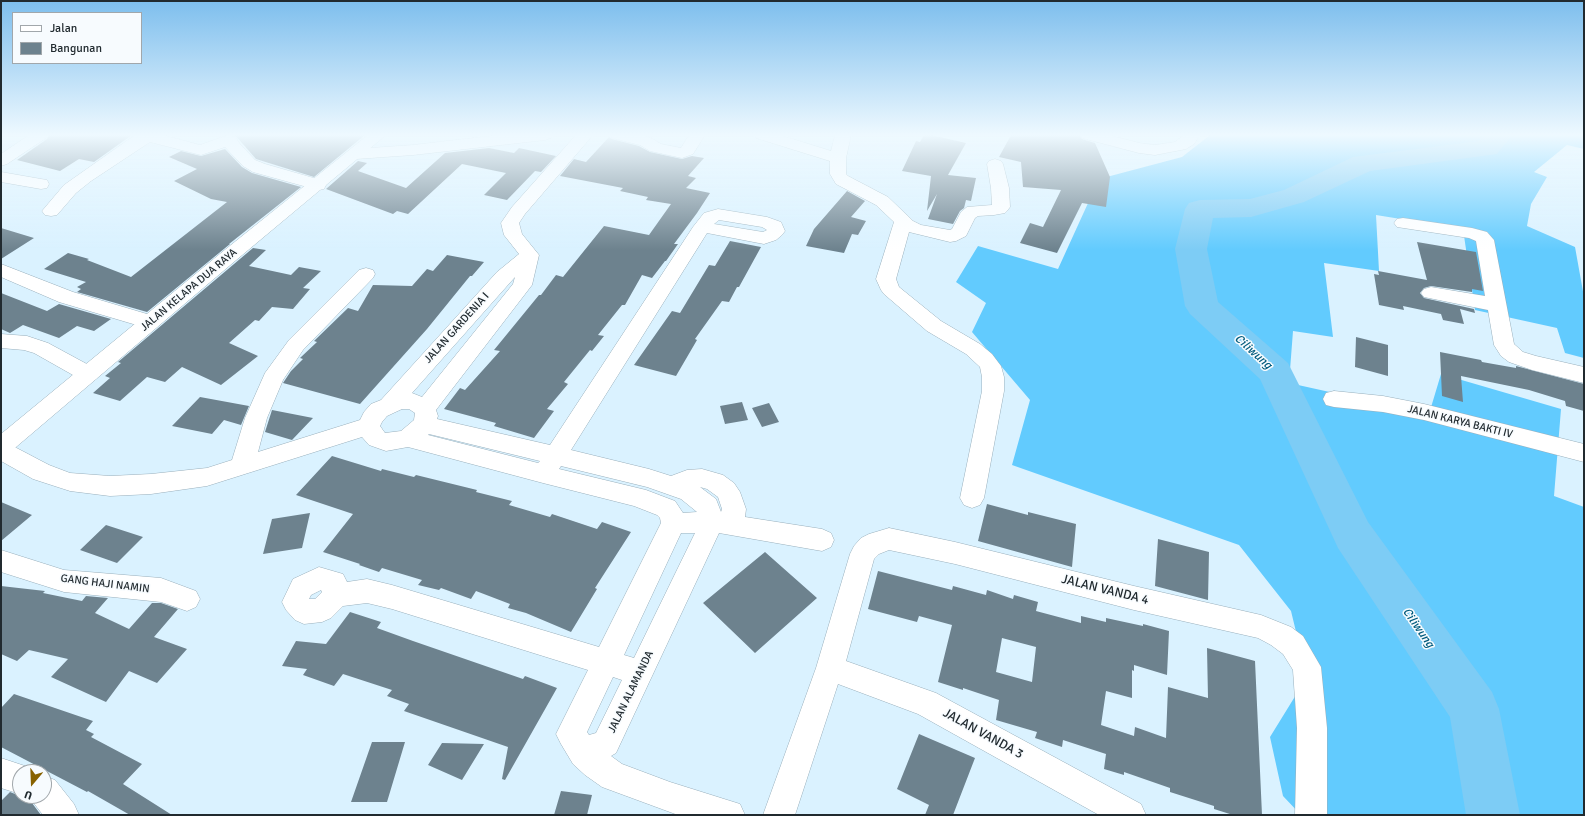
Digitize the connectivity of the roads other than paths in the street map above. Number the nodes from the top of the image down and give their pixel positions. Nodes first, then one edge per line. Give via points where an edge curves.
1 (91, 173) edge
2 (276, 173) edge
3 (333, 173) edge
4 (552, 173) edge
5 (838, 173) edge
6 (997, 173) edge
7 (1, 177) edge
8 (41, 184) dead end
9 (318, 186) junction
10 (51, 210) dead end
11 (903, 222) junction
12 (1403, 223) dead end
13 (702, 227) dead end
14 (530, 254) junction
15 (1, 270) edge
16 (366, 274) dead end
17 (1431, 293) dead end
18 (1497, 305) junction
19 (150, 322) junction
20 (1, 341) edge
21 (88, 374) junction
22 (1584, 375) edge
23 (1334, 399) dead end
24 (389, 405) junction
25 (419, 423) junction
26 (369, 426) junction
27 (1, 447) edge
28 (1, 450) edge
29 (1584, 453) edge
30 (549, 464) junction
31 (242, 467) junction
32 (972, 498) dead end
33 (673, 523) junction
34 (722, 523) junction
35 (822, 540) dead end
36 (1, 561) edge
37 (336, 596) dead end
38 (187, 599) dead end
39 (606, 662) junction
40 (830, 668) junction
41 (641, 673) junction
42 (584, 753) junction
43 (1, 773) edge
44 (12, 776) edge
45 (52, 802) edge
46 (63, 815) edge
47 (729, 815) edge
48 (779, 815) edge
49 (1130, 815) edge
50 (1311, 815) edge

1 - 10 street via 70,189
2 - 9 street
3 - 9 street, JALAN KELAPA DUA RAYA
4 - 14 street via 510,223 513,235
5 - 11 street via 842,180 851,186 882,201
6 - 11 street via 1001,207 973,211 967,216 956,235 916,229
7 - 8 street
9 - 19 street, JALAN KELAPA DUA RAYA
11 - 32 street via 886,279 891,290 934,326 985,359 993,377 993,391
12 - 18 street via 1481,236 1485,240
13 - 30 street
14 - 24 street, JALAN GARDENIA I via 504,276
14 - 25 street, JALAN GARDENIA I via 522,285
15 - 19 street via 66,297
16 - 31 street via 296,345 273,378 256,418
17 - 18 street
18 - 22 street via 1504,345 1508,351 1516,357
19 - 21 street, JALAN KELAPA DUA RAYA
20 - 21 street via 27,343 41,348
21 - 27 street, JALAN KELAPA DUA RAYA
23 - 29 street, JALAN KARYA BAKTI IV via 1418,411
24 - 25 street via 400,401 419,404
24 - 26 street via 379,410
25 - 26 street via 397,441 386,442 377,439
25 - 30 street
26 - 31 street
28 - 31 street via 51,476 90,485 185,481
30 - 33 street via 666,508 672,515
30 - 34 street via 649,478 674,486 698,498
33 - 34 street
33 - 39 street
34 - 35 street
34 - 41 street, JALAN ALAMANDA
36 - 38 street, GANG HAJI NAMIN via 64,580 161,590
37 - 39 street via 360,591 392,597
39 - 41 street
39 - 42 street via 571,734
40 - 48 street, JALAN VANDA 4
40 - 49 street, JALAN VANDA 3 via 926,703
40 - 50 street, JALAN VANDA 4 via 863,554 878,541 889,539 1261,627 1294,645 1306,667 1312,728
41 - 42 street, JALAN ALAMANDA via 606,743
42 - 47 street via 613,776
43 - 44 street
45 - 46 street

